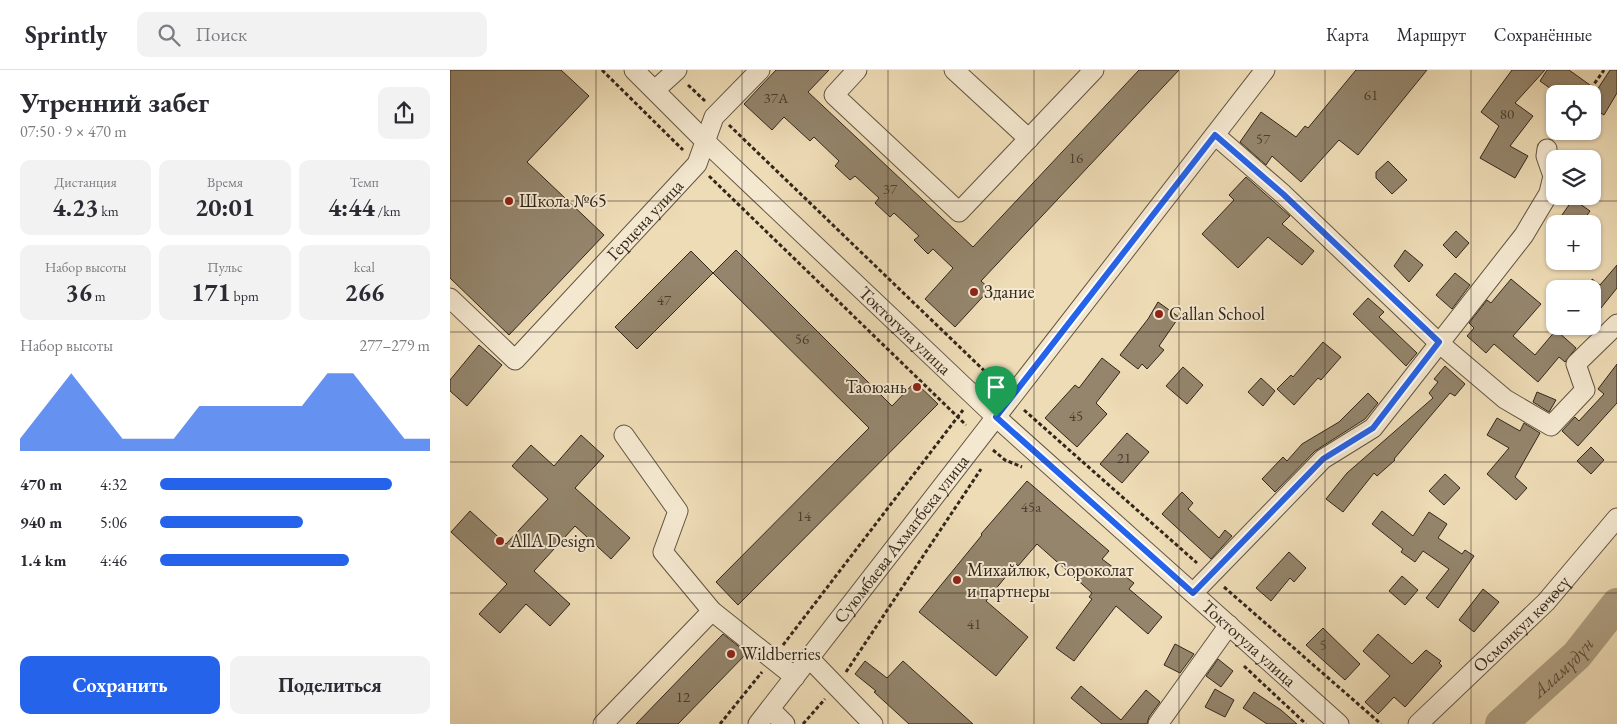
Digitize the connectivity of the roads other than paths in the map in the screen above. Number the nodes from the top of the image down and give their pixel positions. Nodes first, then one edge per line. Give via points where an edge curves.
1 (634, 70) edge
2 (677, 70) edge
3 (760, 70) edge
4 (857, 70) edge
5 (954, 70) edge
6 (1094, 70) edge
7 (1265, 70) edge
8 (655, 90) junction
9 (1215, 135) junction
10 (1029, 139) junction
11 (706, 142) junction
12 (1546, 149) dead end
13 (450, 298) edge
14 (1617, 324) edge
15 (1439, 342) junction
16 (996, 417) junction
17 (624, 434) dead end
18 (1617, 518) edge
19 (1193, 593) junction
20 (712, 611) junction
21 (1229, 625) junction
22 (809, 658) junction
23 (795, 677) junction
24 (770, 709) junction
25 (603, 724) edge
26 (758, 724) edge
27 (785, 724) edge
28 (873, 724) edge
29 (1158, 724) edge
30 (1339, 724) edge
31 (1418, 724) edge

1 - 8 street, Токтогула улица
2 - 8 street
3 - 11 street, Герцена улица via 714,118
4 - 10 street via 834,96 959,212
5 - 10 street
6 - 10 street
7 - 9 street, Суюмбаева Ахматбека улица
8 - 11 street, Токтогула улица
9 - 15 street via 1283,194
9 - 16 street, Суюмбаева Ахматбека улица
11 - 13 street, Герцена улица via 697,164 515,360
11 - 16 street, Токтогула улица
12 - 15 street via 1553,176 1549,193 1524,236
14 - 15 street via 1576,364 1585,390 1551,426 1505,399
15 - 19 street via 1373,428 1323,459
16 - 19 street, Токтогула улица
16 - 22 street, Суюмбаева Ахматбека улица
17 - 20 street via 678,511 663,552
18 - 31 street, Осмонкул көчөсү via 1546,602
19 - 21 street, Токтогула улица
20 - 23 street
20 - 25 street
21 - 29 street
21 - 30 street, Токтогула улица
22 - 23 street, Суюмбаева Ахматбека улица
22 - 28 street
23 - 24 street, Суюмбаева Ахматбека улица
24 - 26 street, Суюмбаева Ахматбека улица
24 - 27 street

